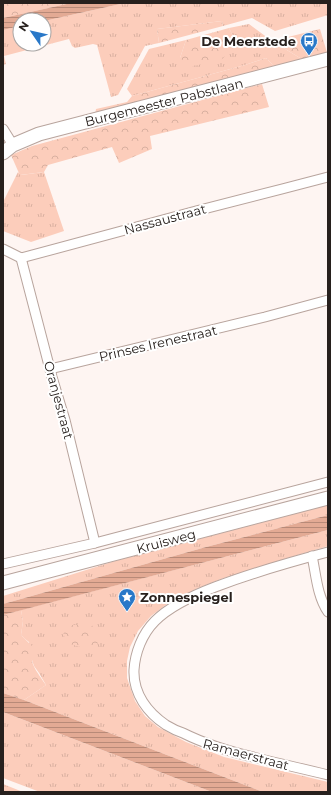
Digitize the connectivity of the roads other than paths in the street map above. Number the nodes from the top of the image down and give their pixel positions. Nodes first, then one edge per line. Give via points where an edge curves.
1 (328, 59) edge
2 (3, 129) edge
3 (8, 149) edge
4 (328, 177) edge
5 (3, 249) edge
6 (21, 258) junction
7 (328, 300) edge
8 (50, 369) junction
9 (328, 482) edge
10 (328, 498) edge
11 (96, 543) junction
12 (328, 552) edge
13 (312, 556) junction
14 (3, 564) edge
15 (3, 583) edge
16 (328, 612) edge
17 (328, 775) edge

1 - 3 street, Burgemeester Pabstlaan via 39,134
2 - 3 street
4 - 6 street, Nassaustraat
5 - 6 street
6 - 8 street, Oranjestraat
7 - 8 street, Prinses Irenestraat
8 - 11 street, Oranjestraat
9 - 11 street, Kruisweg
10 - 15 street, Kruisweg
11 - 14 street, Kruisweg
12 - 13 street, Ramaerstraat
13 - 16 street via 320,594
13 - 17 street, Ramaerstraat via 228,582 168,610 156,620 139,646 134,665 134,678 136,690 143,704 154,715 198,741

